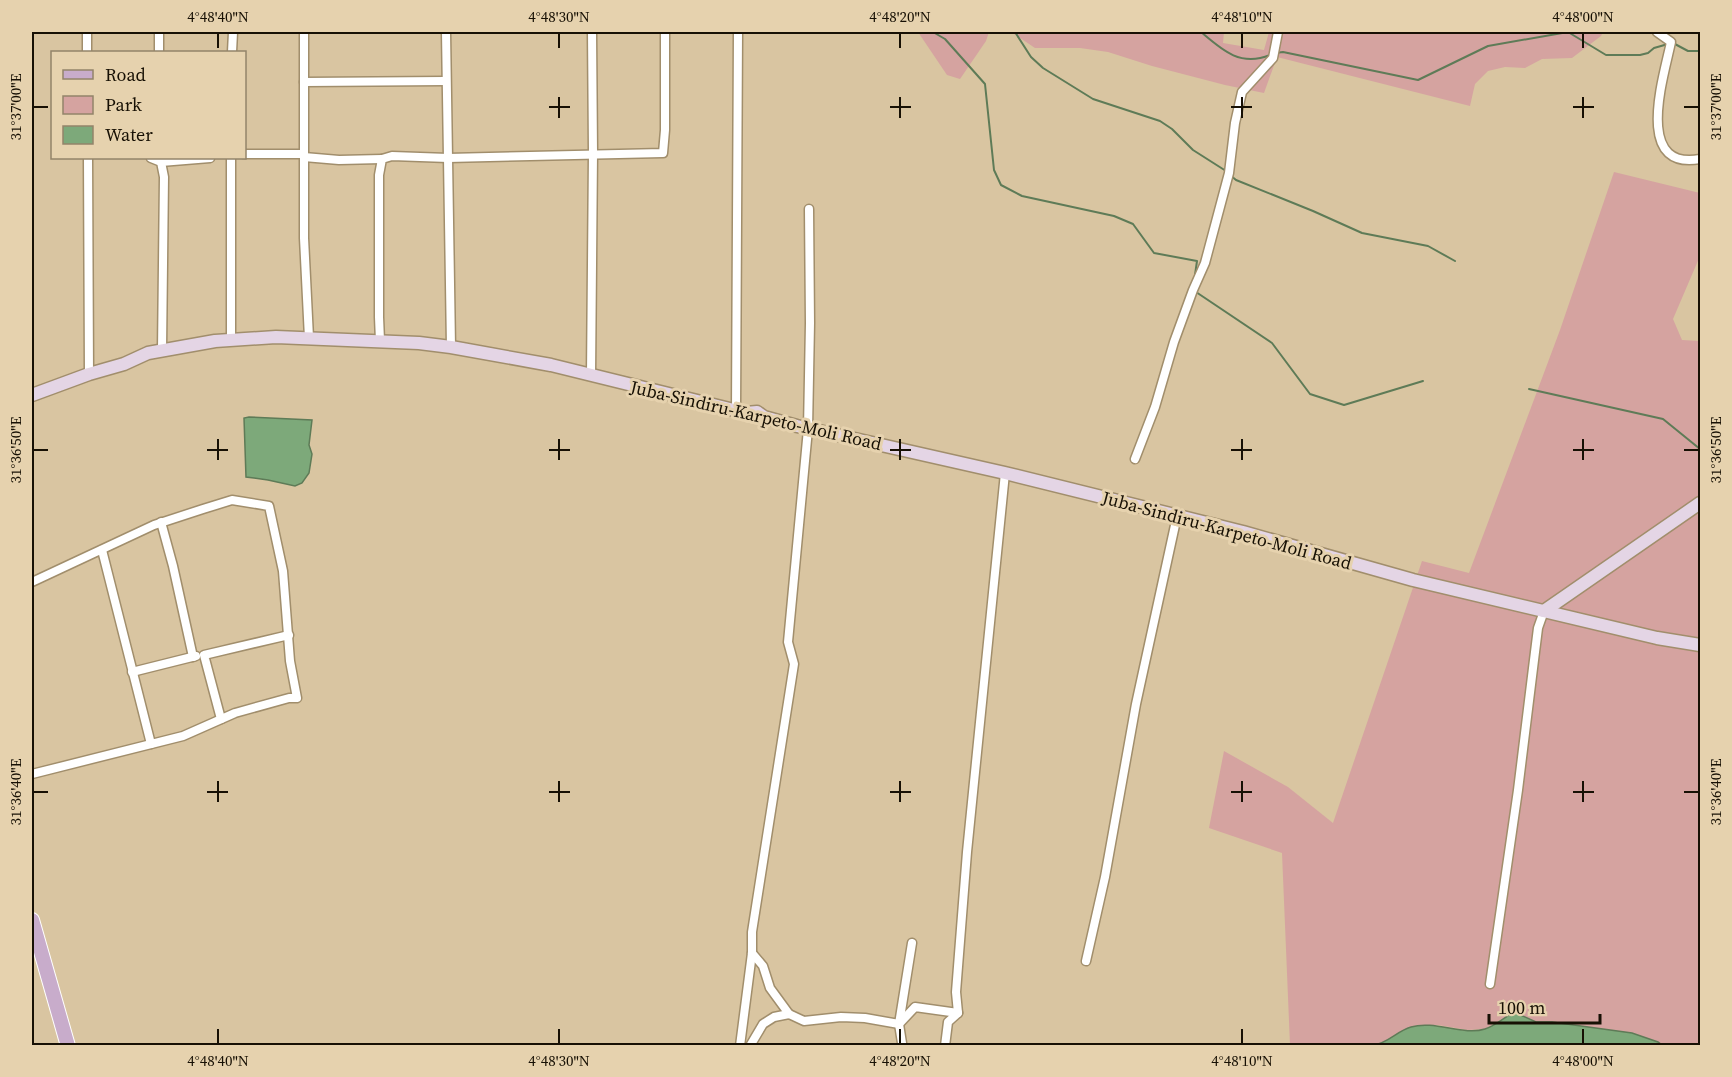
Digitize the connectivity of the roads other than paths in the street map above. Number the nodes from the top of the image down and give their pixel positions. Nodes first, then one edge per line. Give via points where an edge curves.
1 (87, 32) edge
2 (159, 32) edge
3 (233, 32) edge
4 (304, 32) edge
5 (446, 32) edge
6 (592, 32) edge
7 (665, 32) edge
8 (738, 32) edge
9 (1278, 32) edge
10 (1657, 32) edge
11 (87, 51) edge
12 (159, 51) edge
13 (232, 51) edge
14 (447, 81) junction
15 (304, 82) junction
16 (592, 153) junction
17 (246, 154) edge
18 (304, 155) junction
19 (448, 158) junction
20 (88, 159) edge
21 (184, 159) edge
22 (233, 159) edge
23 (382, 159) junction
24 (1701, 159) edge
25 (158, 160) edge
26 (809, 209) dead end
27 (309, 338) junction
28 (231, 340) junction
29 (380, 341) junction
30 (451, 347) junction
31 (162, 350) junction
32 (89, 374) junction
33 (591, 375) junction
34 (32, 395) edge
35 (736, 411) junction
36 (808, 429) junction
37 (1135, 459) dead end
38 (1005, 473) junction
39 (1701, 503) edge
40 (1177, 516) junction
41 (161, 522) junction
42 (102, 550) junction
43 (32, 582) edge
44 (1544, 611) junction
45 (289, 635) junction
46 (1701, 645) edge
47 (204, 655) junction
48 (193, 657) junction
49 (132, 672) junction
50 (221, 719) junction
51 (151, 744) junction
52 (32, 774) edge
53 (32, 920) edge
54 (912, 943) dead end
55 (752, 952) junction
56 (1086, 961) dead end
57 (1490, 984) dead end
58 (958, 1013) junction
59 (789, 1014) junction
60 (899, 1024) junction
61 (902, 1044) dead end
62 (68, 1046) edge
63 (740, 1046) edge
64 (750, 1046) edge
65 (945, 1046) edge

1 - 11 street
2 - 12 street
3 - 13 street
4 - 15 street
5 - 14 street
6 - 16 street
7 - 16 street via 663,153
8 - 35 street
9 - 37 street via 1273,58 1242,92 1229,173 1205,263
10 - 24 street via 1671,42 1658,110 1663,147 1674,158
14 - 15 street
14 - 19 street
15 - 18 street
16 - 19 street
16 - 33 street
17 - 18 street
18 - 23 street via 339,160
18 - 27 street
19 - 23 street
19 - 30 street
20 - 32 street
21 - 25 street
22 - 28 street
23 - 29 street
25 - 31 street via 164,177
26 - 36 street
27 - 28 main road, Juba-Sindiru-Karpeto-Moli Road
27 - 29 main road, Juba-Sindiru-Karpeto-Moli Road
28 - 31 main road, Juba-Sindiru-Karpeto-Moli Road
29 - 30 main road, Juba-Sindiru-Karpeto-Moli Road
30 - 33 main road, Juba-Sindiru-Karpeto-Moli Road
31 - 32 main road, Juba-Sindiru-Karpeto-Moli Road
32 - 34 main road, Juba-Sindiru-Karpeto-Moli Road
33 - 35 main road, Juba-Sindiru-Karpeto-Moli Road
35 - 36 main road, Juba-Sindiru-Karpeto-Moli Road via 757,411 764,417
36 - 38 main road, Juba-Sindiru-Karpeto-Moli Road
36 - 55 street via 788,642 794,664
38 - 40 main road, Juba-Sindiru-Karpeto-Moli Road
38 - 58 street via 967,852 956,992
39 - 44 main road
40 - 44 main road, Juba-Sindiru-Karpeto-Moli Road
40 - 56 street
41 - 42 street
41 - 45 street via 232,500 269,506 283,571
41 - 48 street
42 - 43 street
42 - 49 street
44 - 46 main road, Juba-Sindiru-Karpeto-Moli Road
44 - 57 street via 1538,628
45 - 47 street
45 - 50 street via 297,698
47 - 48 street
47 - 50 street
48 - 49 street
49 - 51 street
50 - 51 street via 183,736
51 - 52 street
53 - 62 main road
54 - 60 street
55 - 59 street
55 - 63 street
58 - 60 street via 915,1006
58 - 65 street via 948,1022
59 - 60 street via 804,1021 841,1017
59 - 64 street via 763,1024
60 - 61 street

